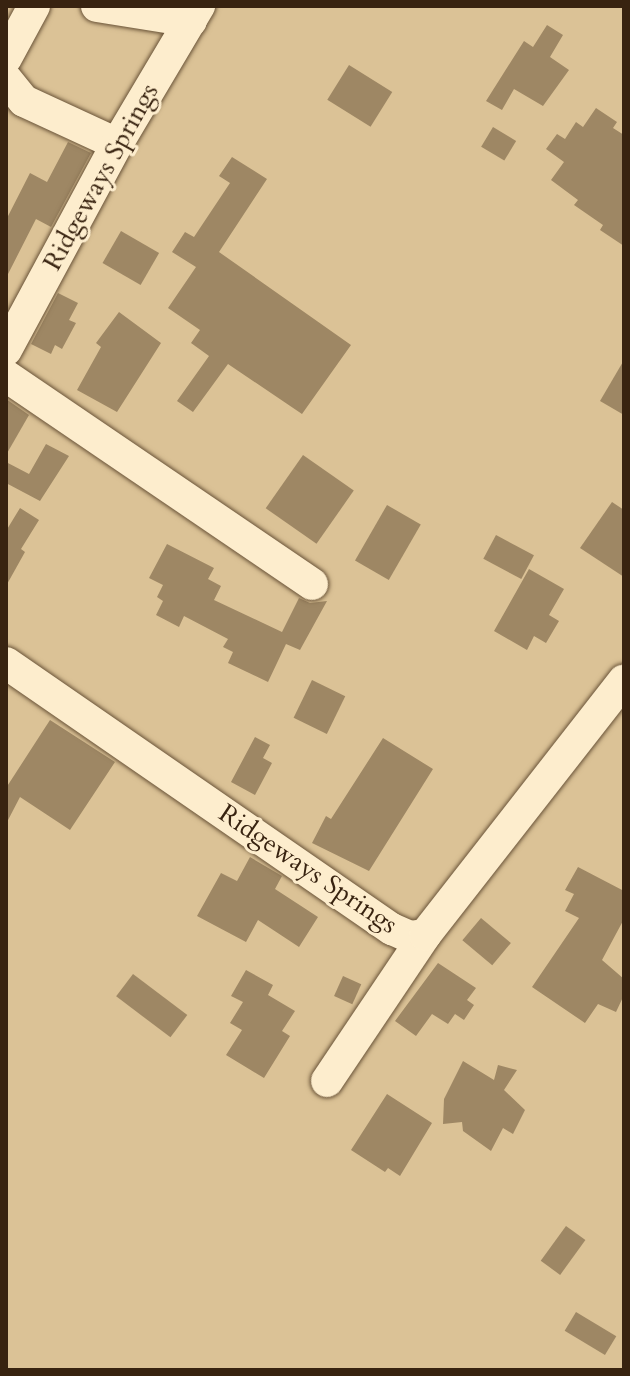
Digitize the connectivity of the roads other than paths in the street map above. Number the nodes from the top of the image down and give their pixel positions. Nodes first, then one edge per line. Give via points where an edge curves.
1 (34, 6) edge
2 (97, 6) edge
3 (195, 13) edge
4 (6, 58) edge
5 (6, 79) edge
6 (117, 144) junction
7 (18, 298) edge
8 (6, 350) edge
9 (6, 376) edge
10 (312, 584) dead end
11 (6, 663) edge
12 (624, 680) edge
13 (425, 935) junction
14 (327, 1081) dead end

1 - 4 street
2 - 3 street
3 - 6 street, Ridgeways Springs
5 - 6 street via 24,101
6 - 7 street, Ridgeways Springs
7 - 8 street, Ridgeways Springs
9 - 10 street
11 - 13 street, Ridgeways Springs via 392,929 410,937
12 - 13 street, Ridgeways Springs
13 - 14 street

